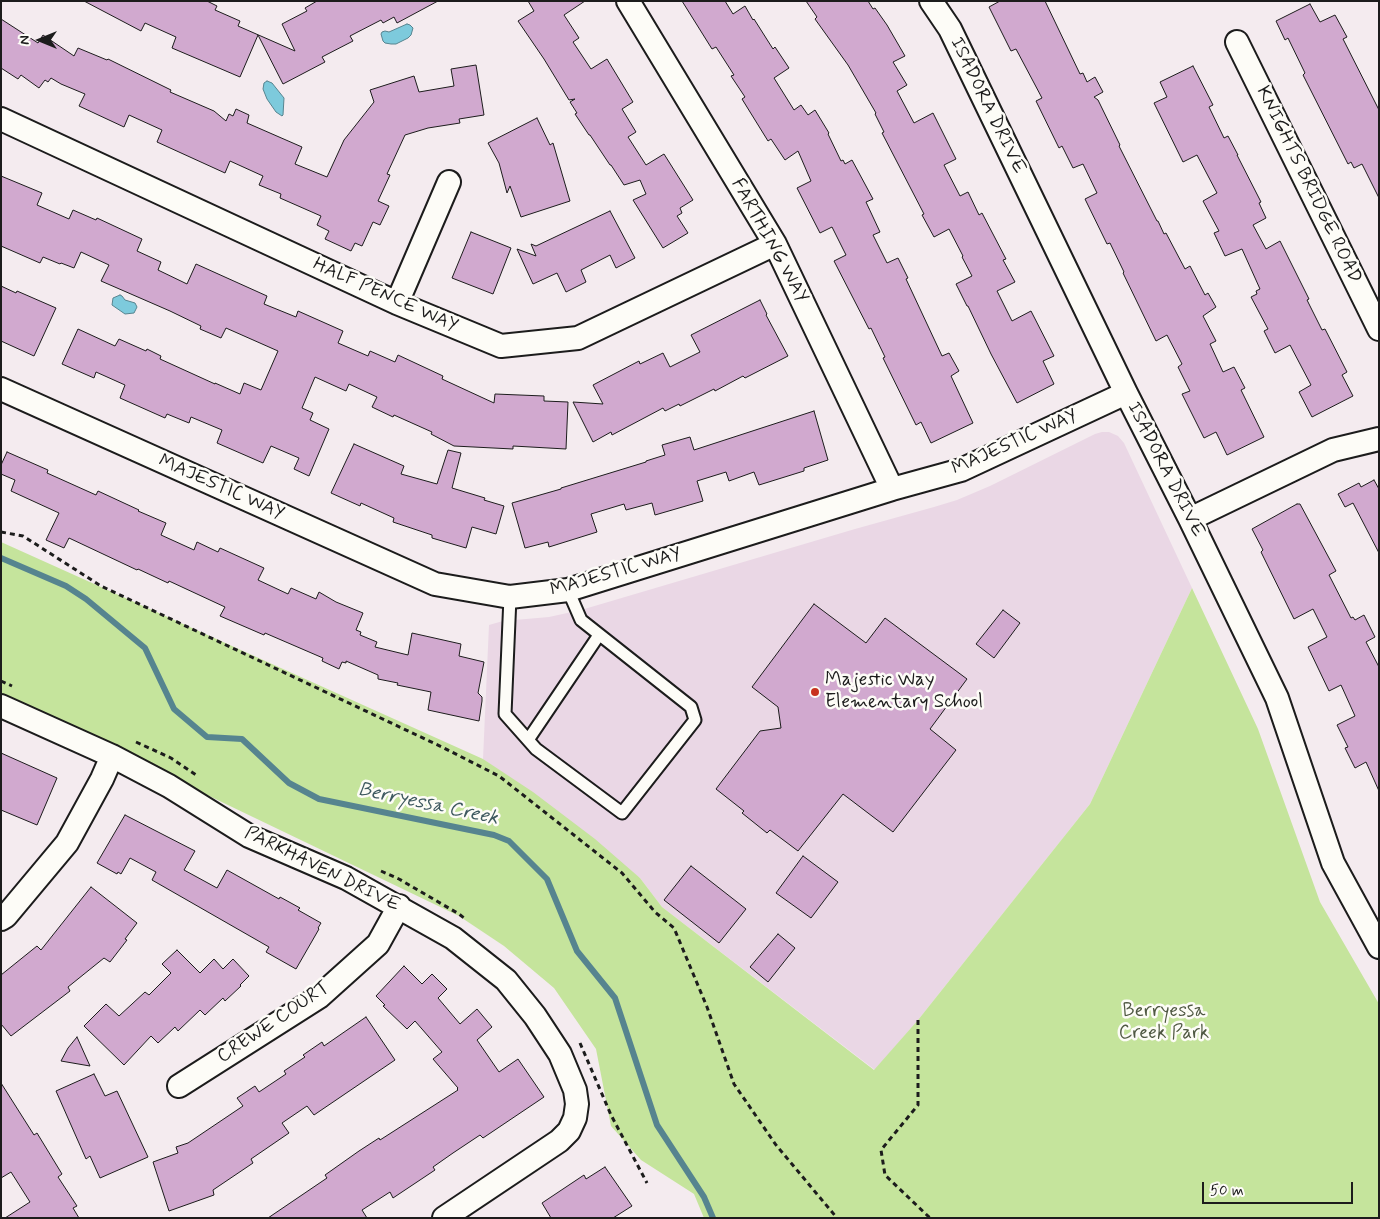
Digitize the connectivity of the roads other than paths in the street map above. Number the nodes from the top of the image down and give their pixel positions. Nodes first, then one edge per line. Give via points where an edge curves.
1 (628, 1) edge
2 (931, 1) edge
3 (1237, 42) dead end
4 (1, 119) edge
5 (449, 182) dead end
6 (775, 244) junction
7 (397, 303) junction
8 (1379, 329) edge
9 (1, 389) edge
10 (1126, 393) junction
11 (1379, 438) edge
12 (892, 490) junction
13 (1190, 519) junction
14 (568, 590) junction
15 (510, 597) junction
16 (599, 635) junction
17 (1, 706) edge
18 (528, 740) junction
19 (112, 756) junction
20 (399, 906) junction
21 (1, 919) edge
22 (1379, 947) edge
23 (179, 1086) dead end
24 (444, 1218) edge

1 - 6 street, FARTHING WAY
2 - 10 street, ISADORA DRIVE via 950,29
3 - 8 street, KNIGHTS BRIDGE ROAD
4 - 7 street, HALF PENCE WAY
5 - 7 street
6 - 7 street, HALF PENCE WAY via 578,338 501,346
6 - 12 street, FARTHING WAY
9 - 15 street, MAJESTIC WAY via 435,584
10 - 12 street, MAJESTIC WAY via 961,470
10 - 13 street, ISADORA DRIVE
11 - 13 street via 1333,450
12 - 14 street, MAJESTIC WAY
13 - 22 street, ISADORA DRIVE via 1277,698 1333,863
14 - 15 street, MAJESTIC WAY
14 - 16 lane via 581,620
15 - 18 lane via 505,714
16 - 18 lane
16 - 18 lane via 691,706 695,720 622,813
17 - 19 street, PARKHAVEN DRIVE
19 - 20 street, PARKHAVEN DRIVE via 170,786 249,836 346,878
19 - 21 street via 67,843
20 - 23 street, CREWE COURT via 378,944 319,997
20 - 24 street, PARKHAVEN DRIVE via 453,938 506,980 560,1054 575,1090 575,1118 559,1142

